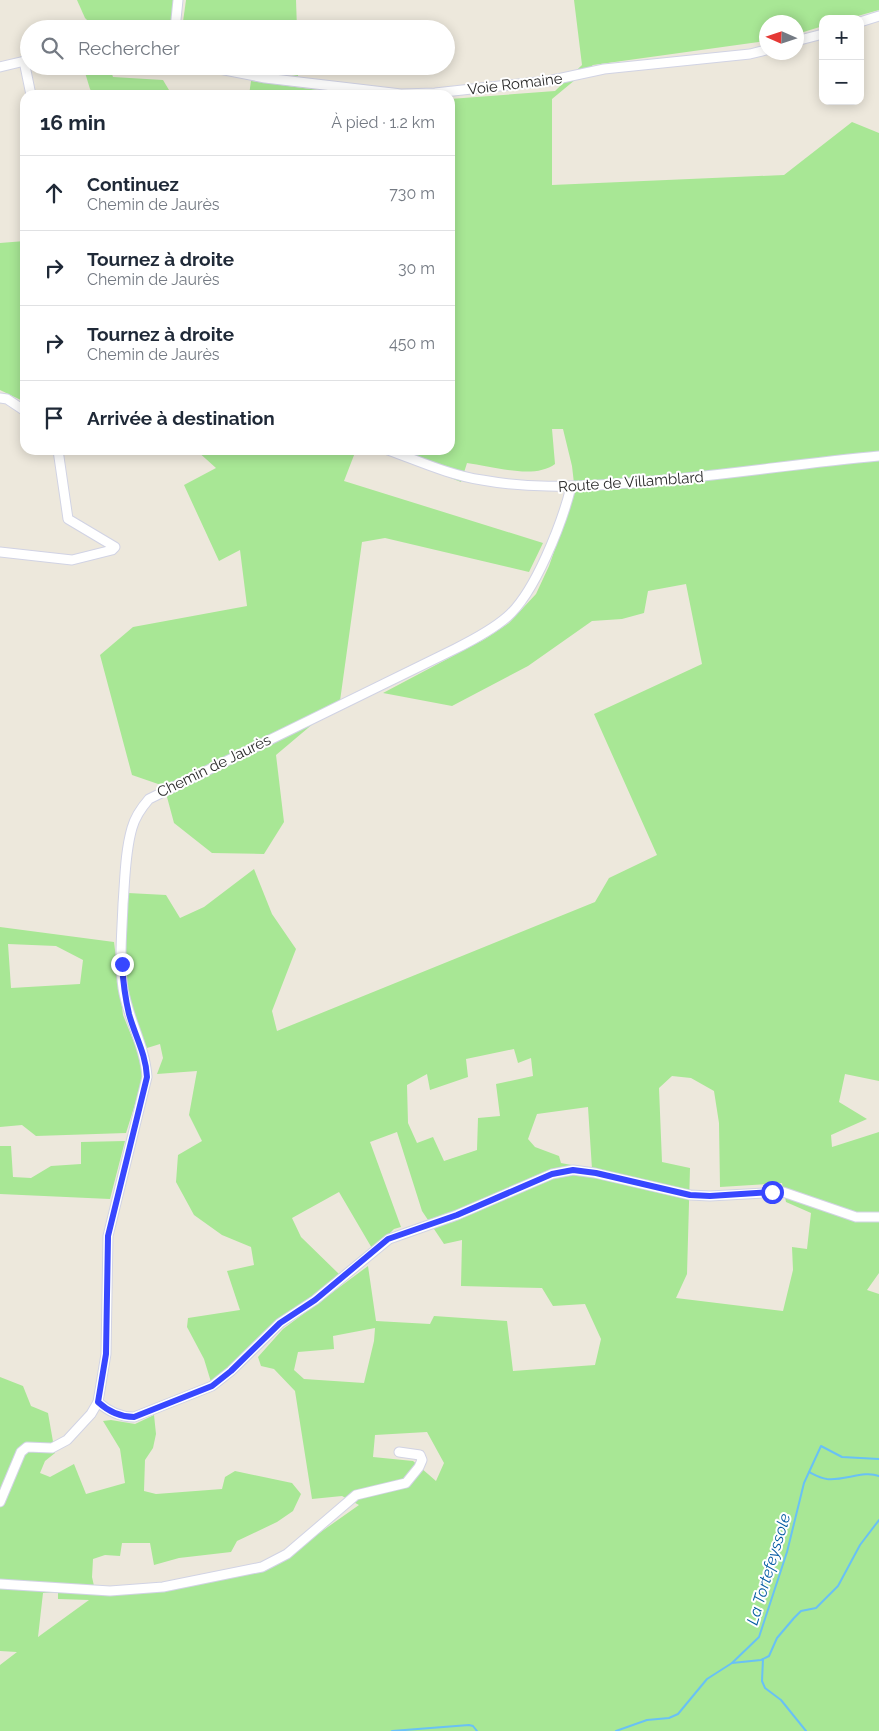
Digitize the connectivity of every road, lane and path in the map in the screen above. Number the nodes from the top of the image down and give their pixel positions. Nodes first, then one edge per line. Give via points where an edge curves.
1 (178, 0) edge
2 (879, 16) edge
3 (176, 20) edge
4 (864, 21) edge
5 (819, 35) edge
6 (804, 39) edge
7 (759, 52) edge
8 (20, 62) edge
9 (0, 67) edge
10 (28, 75) edge
11 (250, 75) edge
12 (30, 90) edge
13 (362, 90) edge
14 (455, 91) edge
15 (0, 398) edge
16 (20, 408) edge
17 (59, 455) edge
18 (401, 455) edge
19 (879, 456) edge
20 (571, 487) junction
21 (0, 552) edge
22 (879, 1217) edge
23 (98, 1402) junction
24 (399, 1452) dead end
25 (0, 1502) edge
26 (0, 1584) edge

1 - 3 street
2 - 4 street
5 - 6 street
7 - 14 street, Voie Romaine
8 - 9 street
10 - 12 street
11 - 13 street, Voie Romaine
15 - 16 street
17 - 21 street via 68,519 115,547 72,560
18 - 20 street, Route de Villamblard via 449,473 481,480
19 - 20 street, Route de Villamblard via 712,477
20 - 23 street, Chemin de Jaurès via 531,589 508,616 486,633 149,799 132,826 121,950 124,988 146,1060 147,1077 108,1236 106,1354
22 - 23 street via 856,1217 783,1192 690,1195 596,1173 573,1170 552,1174 457,1215 388,1239 315,1300 280,1323 212,1386 134,1417 108,1411
23 - 25 street via 67,1440 52,1448 27,1446 21,1452
24 - 26 street via 416,1452 422,1460 406,1483 356,1495 287,1554 262,1567 163,1587 110,1591

